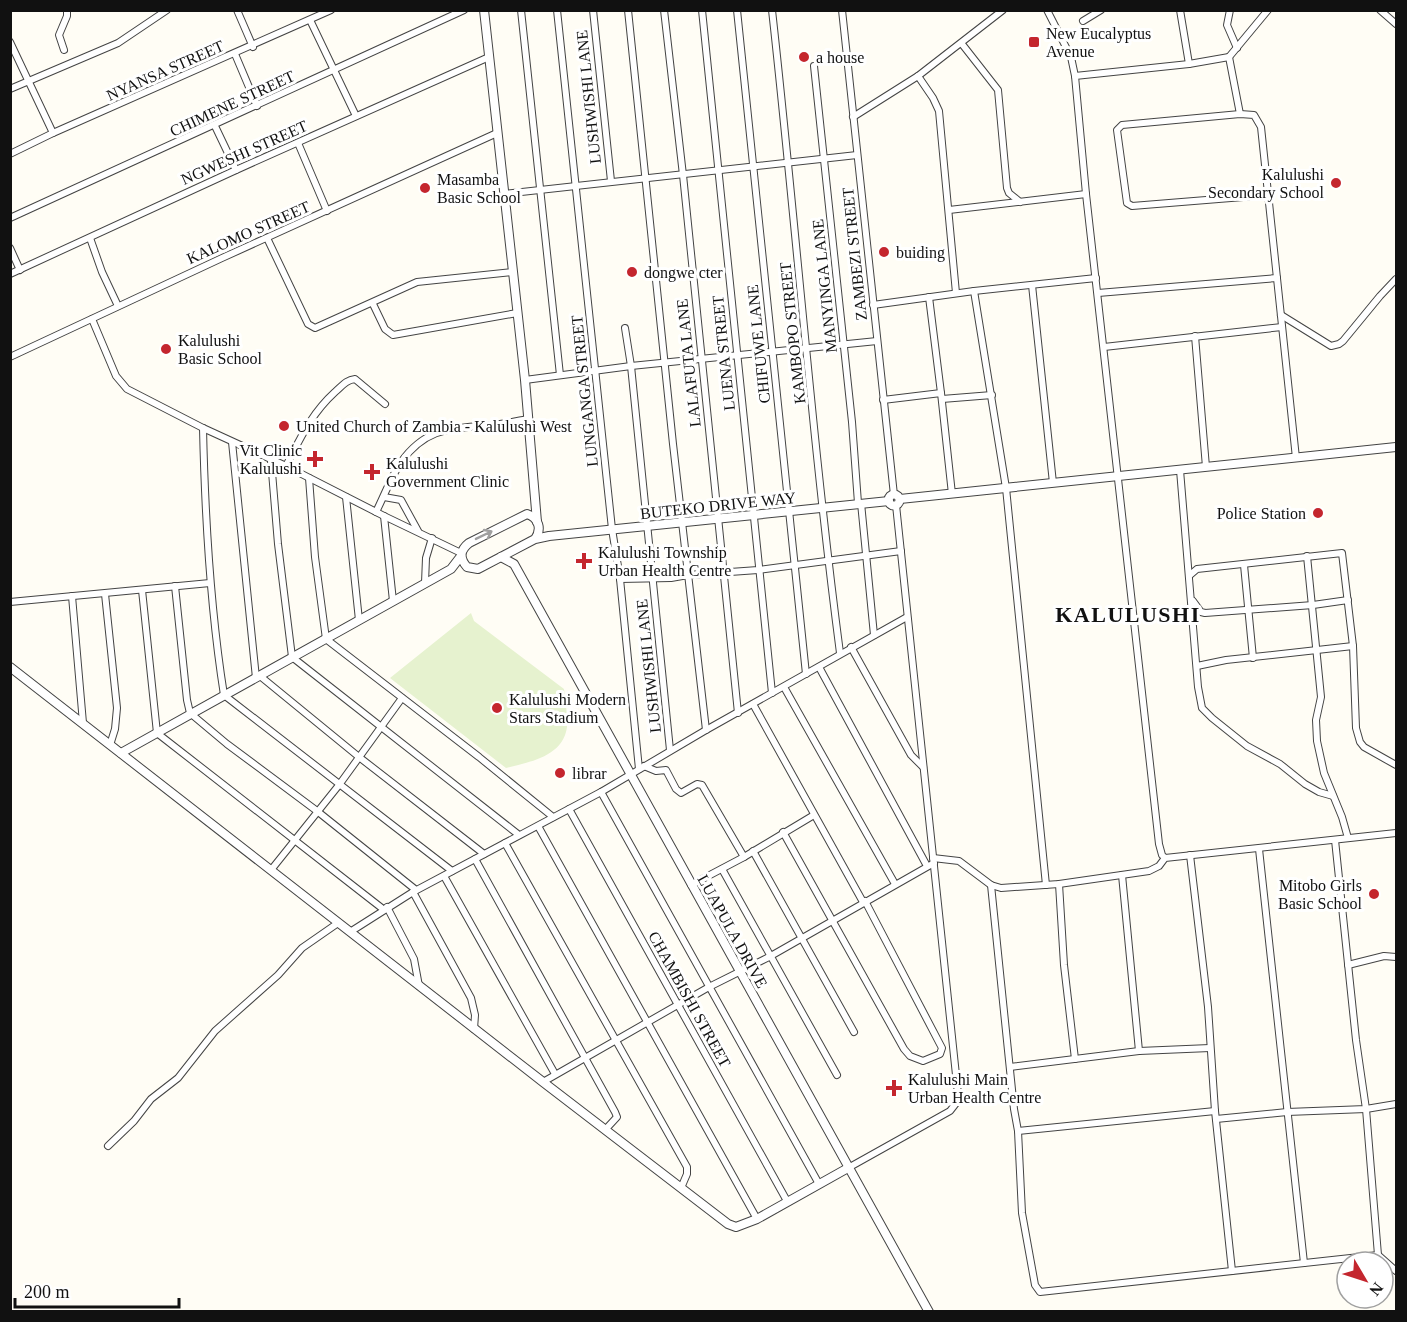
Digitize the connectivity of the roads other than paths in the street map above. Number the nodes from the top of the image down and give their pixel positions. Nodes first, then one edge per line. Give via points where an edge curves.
1 (67, 10) edge
2 (237, 10) edge
3 (331, 10) edge
4 (464, 10) edge
5 (489, 10) edge
6 (521, 10) edge
7 (557, 10) edge
8 (593, 10) edge
9 (628, 10) edge
10 (664, 10) edge
11 (702, 10) edge
12 (737, 10) edge
13 (772, 10) edge
14 (842, 10) edge
15 (1004, 10) edge
16 (1047, 10) edge
17 (1101, 10) edge
18 (1180, 10) edge
19 (1230, 10) edge
20 (1268, 10) edge
21 (1380, 10) edge
22 (484, 11) edge
23 (163, 12) edge
24 (309, 20) junction
25 (1083, 21) dead end
26 (1396, 24) edge
27 (10, 42) edge
28 (962, 44) junction
29 (252, 47) junction
30 (1237, 48) junction
31 (64, 51) dead end
32 (235, 54) junction
33 (489, 57) junction
34 (1229, 57) junction
35 (1189, 63) junction
36 (814, 66) dead end
37 (336, 71) junction
38 (918, 76) junction
39 (1075, 76) junction
40 (30, 81) junction
41 (10, 89) edge
42 (257, 106) junction
43 (1240, 114) junction
44 (356, 116) junction
45 (853, 117) junction
46 (215, 126) junction
47 (53, 133) junction
48 (497, 133) junction
49 (298, 142) junction
50 (10, 154) edge
51 (857, 155) junction
52 (824, 160) junction
53 (789, 164) junction
54 (753, 168) junction
55 (236, 170) junction
56 (717, 171) junction
57 (683, 175) junction
58 (647, 178) junction
59 (611, 181) junction
60 (575, 186) junction
61 (540, 190) junction
62 (504, 194) junction
63 (1086, 194) junction
64 (1268, 195) junction
65 (1020, 202) junction
66 (949, 210) junction
67 (327, 211) junction
68 (11, 218) edge
69 (90, 238) junction
70 (267, 238) junction
71 (10, 248) edge
72 (20, 270) junction
73 (513, 272) junction
74 (10, 274) edge
75 (1096, 278) junction
76 (1276, 279) junction
77 (1396, 279) edge
78 (1032, 285) junction
79 (974, 291) junction
80 (956, 293) junction
81 (1098, 293) junction
82 (929, 297) junction
83 (373, 304) junction
84 (873, 305) junction
85 (118, 306) junction
86 (517, 313) junction
87 (1281, 315) junction
88 (92, 319) junction
89 (1282, 327) junction
90 (624, 328) dead end
91 (1195, 336) junction
92 (877, 341) junction
93 (843, 345) junction
94 (1104, 347) junction
95 (806, 349) junction
96 (772, 353) junction
97 (10, 357) edge
98 (737, 357) junction
99 (701, 360) junction
100 (665, 363) junction
101 (631, 366) junction
102 (595, 370) junction
103 (560, 375) junction
104 (525, 380) junction
105 (992, 395) junction
106 (942, 396) junction
107 (884, 400) junction
108 (385, 404) dead end
109 (528, 419) junction
110 (203, 428) junction
111 (232, 442) junction
112 (1396, 447) edge
113 (1296, 458) junction
114 (271, 460) junction
115 (286, 466) junction
116 (1206, 467) junction
117 (1180, 470) junction
118 (1118, 477) junction
119 (309, 478) junction
120 (1053, 483) junction
121 (1006, 488) junction
122 (952, 494) junction
123 (346, 497) junction
124 (384, 497) junction
125 (536, 499) junction
126 (895, 500) junction
127 (859, 503) junction
128 (823, 507) junction
129 (789, 510) junction
130 (376, 512) junction
131 (527, 514) junction
132 (753, 515) junction
133 (384, 516) junction
134 (718, 519) junction
135 (682, 522) junction
136 (538, 525) junction
137 (647, 526) junction
138 (612, 528) junction
139 (418, 532) junction
140 (549, 536) junction
141 (432, 538) junction
142 (535, 539) junction
143 (517, 549) junction
144 (900, 552) junction
145 (1187, 552) junction
146 (461, 554) junction
147 (866, 556) junction
148 (1307, 556) junction
149 (501, 557) junction
150 (828, 562) junction
151 (514, 564) junction
152 (794, 565) junction
153 (1244, 565) junction
154 (470, 568) junction
155 (451, 569) junction
156 (1203, 569) junction
157 (758, 570) junction
158 (723, 573) junction
159 (688, 575) junction
160 (1190, 575) junction
161 (620, 579) junction
162 (652, 579) junction
163 (210, 583) junction
164 (425, 583) junction
165 (176, 586) junction
166 (142, 590) junction
167 (105, 594) junction
168 (72, 596) junction
169 (1191, 597) junction
170 (1348, 600) junction
171 (393, 601) junction
172 (10, 602) edge
173 (1313, 605) junction
174 (1248, 609) junction
175 (907, 617) junction
176 (359, 620) junction
177 (874, 634) junction
178 (326, 639) junction
179 (1353, 646) junction
180 (851, 647) junction
181 (1317, 650) junction
182 (840, 653) junction
183 (292, 657) junction
184 (1253, 658) junction
185 (1197, 666) junction
186 (10, 667) edge
187 (819, 667) junction
188 (806, 674) junction
189 (258, 677) junction
190 (784, 687) junction
191 (772, 693) junction
192 (224, 695) junction
193 (402, 698) junction
194 (753, 704) junction
195 (190, 713) junction
196 (738, 713) junction
197 (83, 723) junction
198 (380, 726) junction
199 (706, 730) junction
200 (157, 733) junction
201 (110, 745) junction
202 (670, 750) junction
203 (121, 753) junction
204 (359, 757) junction
205 (1396, 765) edge
206 (642, 767) junction
207 (924, 768) junction
208 (630, 774) junction
209 (339, 785) junction
210 (601, 792) junction
211 (1333, 796) junction
212 (569, 809) junction
213 (317, 812) junction
214 (814, 815) junction
215 (553, 817) junction
216 (538, 826) junction
217 (783, 832) junction
218 (1396, 833) edge
219 (519, 835) junction
220 (1348, 838) junction
221 (294, 839) junction
222 (1335, 840) junction
223 (505, 843) junction
224 (1259, 849) junction
225 (753, 851) junction
226 (484, 854) junction
227 (1190, 855) junction
228 (744, 857) junction
229 (1165, 858) junction
230 (475, 859) junction
231 (931, 862) junction
232 (722, 869) junction
233 (271, 870) junction
234 (453, 871) junction
235 (1122, 875) junction
236 (444, 876) junction
237 (895, 884) junction
238 (1059, 884) junction
239 (691, 885) junction
240 (991, 885) junction
241 (1046, 885) junction
242 (414, 891) junction
243 (864, 901) junction
244 (385, 908) junction
245 (832, 919) junction
246 (338, 923) junction
247 (350, 932) junction
248 (802, 938) junction
249 (769, 957) junction
250 (1396, 957) edge
251 (1348, 965) junction
252 (740, 972) junction
253 (420, 987) junction
254 (710, 987) junction
255 (678, 1006) junction
256 (648, 1023) junction
257 (474, 1029) junction
258 (854, 1032) dead end
259 (617, 1041) junction
260 (1210, 1048) junction
261 (942, 1051) junction
262 (1139, 1051) junction
263 (954, 1055) junction
264 (586, 1058) junction
265 (1075, 1059) junction
266 (1010, 1067) junction
267 (555, 1074) junction
268 (837, 1075) dead end
269 (543, 1082) junction
270 (1396, 1104) edge
271 (1366, 1109) junction
272 (1215, 1111) junction
273 (1287, 1112) junction
274 (1216, 1119) junction
275 (605, 1130) junction
276 (1018, 1131) junction
277 (108, 1146) dead end
278 (848, 1168) junction
279 (819, 1184) junction
280 (681, 1188) junction
281 (788, 1201) junction
282 (757, 1219) junction
283 (1378, 1250) edge
284 (1335, 1260) edge
285 (1304, 1263) junction
286 (1232, 1271) junction
287 (929, 1311) edge

1 - 31 street via 59,35
2 - 29 street
3 - 24 street, NYANSA STREET
4 - 37 street, CHIMENE STREET
5 - 22 street
6 - 61 street
7 - 60 street, LUNGANGA STREET
8 - 59 street, LUSHWISHI LANE
9 - 58 street
10 - 57 street, LALAFUTA LANE
11 - 56 street, LUENA STREET
12 - 54 street, CHIFUWE LANE
13 - 53 street, KAMBOPO STREET
14 - 45 street, ZAMBEZI STREET
15 - 28 street
16 - 39 street via 1066,47
17 - 25 street
18 - 35 street
19 - 30 street via 1227,25
20 - 30 street
21 - 26 street
22 - 33 street
23 - 40 street via 118,43
24 - 29 street, NYANSA STREET
24 - 37 street
27 - 40 street
28 - 38 street
28 - 65 street via 999,90 1007,188
29 - 32 street, NYANSA STREET
30 - 34 street
32 - 42 street
32 - 47 street, NYANSA STREET
33 - 44 street, NGWESHI STREET
33 - 48 street
34 - 35 street
34 - 43 street
35 - 39 street
36 - 52 street, MANYINGA LANE
37 - 42 street, CHIMENE STREET
37 - 44 street
38 - 45 street
38 - 66 street via 939,111
39 - 63 street
40 - 41 street
40 - 47 street
42 - 46 street, CHIMENE STREET
43 - 64 street via 1254,115 1260,123
43 - 64 street via 1119,127 1127,203 1132,206
44 - 49 street, NGWESHI STREET
45 - 51 street, ZAMBEZI STREET
46 - 55 street
46 - 68 street, CHIMENE STREET
47 - 50 street, NYANSA STREET
48 - 62 street
48 - 67 street, KALOMO STREET
49 - 55 street, NGWESHI STREET
49 - 67 street
51 - 52 street
51 - 84 street, ZAMBEZI STREET
52 - 53 street
52 - 93 street, MANYINGA LANE
53 - 54 street
53 - 95 street, KAMBOPO STREET
54 - 56 street
54 - 96 street, CHIFUWE LANE
55 - 69 street, NGWESHI STREET
56 - 57 street
56 - 98 street, LUENA STREET
57 - 58 street
57 - 99 street, LALAFUTA LANE
58 - 59 street
58 - 100 street
59 - 60 street
60 - 61 street
60 - 102 street, LUNGANGA STREET
61 - 62 street
61 - 103 street
62 - 73 street
63 - 65 street
63 - 75 street
64 - 76 street
65 - 66 street
66 - 80 street
67 - 70 street, KALOMO STREET
69 - 72 street, NGWESHI STREET
69 - 85 street
70 - 83 street via 311,327
70 - 85 street, KALOMO STREET
71 - 72 street
72 - 74 street, NGWESHI STREET
73 - 83 street via 417,282
73 - 86 street
75 - 78 street
75 - 81 street
76 - 81 street
76 - 87 street
77 - 87 street via 1335,346
78 - 79 street
78 - 120 street
79 - 80 street
79 - 105 street
80 - 82 street
81 - 94 street
82 - 84 street
82 - 106 street
83 - 86 street via 385,329 393,334
84 - 92 street, ZAMBEZI STREET
85 - 88 street, KALOMO STREET
86 - 104 street
87 - 89 street
88 - 97 street, KALOMO STREET
88 - 110 street via 116,376 127,389
89 - 91 street
89 - 113 street
90 - 101 street, LUSHWISHI LANE
91 - 94 street
91 - 116 street
92 - 93 street
92 - 107 street, ZAMBEZI STREET
93 - 95 street
93 - 127 street, MANYINGA LANE
94 - 118 street
95 - 96 street
95 - 128 street, KAMBOPO STREET
96 - 98 street
96 - 129 street, CHIFUWE LANE
98 - 99 street
98 - 132 street, LUENA STREET
99 - 100 street
99 - 134 street, LALAFUTA LANE
100 - 101 street
100 - 135 street
101 - 102 street
101 - 137 street, LUSHWISHI LANE
102 - 103 street
102 - 138 street, LUNGANGA STREET
103 - 104 street
104 - 109 street
105 - 106 street
105 - 121 street
106 - 107 street
106 - 122 street
107 - 126 street, ZAMBEZI STREET
108 - 115 street via 355,379 348,380 310,417
109 - 124 street via 437,432 411,450
109 - 125 street
110 - 111 street
110 - 163 street
111 - 114 street
111 - 189 street
112 - 113 street, BUTEKO DRIVE WAY
113 - 116 street, BUTEKO DRIVE WAY
114 - 115 street
114 - 183 street
115 - 119 street
116 - 117 street, BUTEKO DRIVE WAY
117 - 118 street, BUTEKO DRIVE WAY
117 - 145 street
118 - 120 street, BUTEKO DRIVE WAY
118 - 229 street via 1159,844
119 - 123 street
119 - 178 street
120 - 121 street, BUTEKO DRIVE WAY
121 - 122 street, BUTEKO DRIVE WAY
121 - 241 street
122 - 126 street, BUTEKO DRIVE WAY
123 - 130 street
123 - 176 street
124 - 130 street
124 - 139 street via 401,500
125 - 131 street
125 - 136 street
126 - 127 street, BUTEKO DRIVE WAY
126 - 144 street, ZAMBEZI STREET
127 - 128 street, BUTEKO DRIVE WAY
127 - 147 street, MANYINGA LANE
128 - 129 street, BUTEKO DRIVE WAY
128 - 150 street, KAMBOPO STREET
129 - 132 street, BUTEKO DRIVE WAY
129 - 152 street, CHIFUWE LANE
130 - 133 street
131 - 136 street
146 -> 131 street via 469,543
132 - 134 street, BUTEKO DRIVE WAY
132 - 157 street, LUENA STREET
133 - 139 street
133 - 171 street
134 - 135 street, BUTEKO DRIVE WAY
134 - 158 street, LALAFUTA LANE
135 - 137 street, BUTEKO DRIVE WAY
135 - 159 street
136 - 140 street
136 - 142 street
137 - 138 street, BUTEKO DRIVE WAY
137 - 162 street, LUSHWISHI LANE
138 - 140 street, BUTEKO DRIVE WAY
138 - 161 street, LUNGANGA STREET
139 - 141 street
140 - 142 street, BUTEKO DRIVE WAY
141 - 146 street
141 - 164 street
142 - 143 street, BUTEKO DRIVE WAY
143 - 149 street, BUTEKO DRIVE WAY
143 - 151 street
144 - 147 street
144 - 175 street, ZAMBEZI STREET
145 - 156 street
145 - 160 street
146 - 154 street
146 - 155 street
147 - 150 street
147 - 177 street, MANYINGA LANE
148 - 153 street
148 - 170 street via 1342,553
148 - 173 street
149 - 151 street
149 - 154 street, BUTEKO DRIVE WAY via 478,569
150 - 152 street
150 - 182 street, KAMBOPO STREET
151 - 208 street, LUAPULA DRIVE
152 - 157 street
152 - 188 street, CHIFUWE LANE
153 - 156 street
153 - 174 street
154 - 155 street, BUTEKO DRIVE WAY
155 - 164 street
156 - 160 street
157 - 158 street
157 - 191 street, LUENA STREET
158 - 159 street
158 - 196 street, LALAFUTA LANE
159 - 162 street
159 - 199 street
160 - 169 street
161 - 162 street
161 - 206 street, LUNGANGA STREET
162 - 202 street, LUSHWISHI LANE
163 - 165 street
163 - 192 street
164 - 171 street
165 - 166 street
165 - 195 street
166 - 167 street
166 - 200 street
167 - 168 street
167 - 201 street via 117,708
168 - 172 street
168 - 197 street
169 - 174 street via 1203,613
169 - 185 street
170 - 173 street
170 - 179 street
171 - 176 street
173 - 174 street
173 - 181 street
174 - 184 street
175 - 177 street
175 - 207 street, ZAMBEZI STREET
176 - 178 street
177 - 180 street
178 - 183 street
178 - 193 street
179 - 181 street
179 - 205 street via 1354,716 1360,742
180 - 182 street
180 - 207 street via 911,755
181 - 184 street
181 - 211 street via 1321,697 1316,732 1319,756
182 - 187 street
183 - 189 street
183 - 198 street
184 - 185 street
185 - 211 street via 1206,713 1305,784
186 - 197 street
187 - 188 street
187 - 231 street
188 - 190 street
189 - 192 street
189 - 204 street
190 - 191 street
190 - 237 street
191 - 194 street
192 - 195 street
192 - 209 street
193 - 198 street
193 - 215 street
194 - 196 street
194 - 214 street
195 - 200 street
195 - 213 street
196 - 199 street
197 - 201 street
198 - 204 street
198 - 219 street
199 - 202 street
200 - 203 street
200 - 221 street
201 - 203 street
202 - 206 street
203 - 233 street
204 - 209 street
204 - 226 street
206 - 208 street
206 - 228 street via 666,770 681,793 702,785
207 - 231 street, ZAMBEZI STREET
208 - 210 street
208 - 239 street, LUAPULA DRIVE
209 - 213 street
209 - 234 street
210 - 212 street
210 - 254 street
211 - 220 street
212 - 215 street
212 - 255 street, CHAMBISHI STREET
213 - 221 street
213 - 242 street
214 - 217 street
214 - 243 street
215 - 216 street
216 - 219 street
216 - 256 street
217 - 225 street
217 - 245 street
218 - 220 street
219 - 223 street
220 - 222 street
221 - 233 street
221 - 244 street
222 - 224 street
222 - 251 street
223 - 226 street
223 - 259 street
224 - 227 street
224 - 273 street
225 - 228 street
225 - 248 street
226 - 230 street
227 - 229 street
227 - 260 street
228 - 232 street
229 - 235 street via 1155,869
230 - 234 street
230 - 264 street
231 - 237 street
231 - 240 street via 959,861
231 - 263 street, ZAMBEZI STREET
232 - 239 street
232 - 249 street
233 - 246 street
234 - 236 street
235 - 238 street
235 - 262 street
236 - 242 street
236 - 267 street
237 - 243 street
238 - 241 street
238 - 265 street
239 - 252 street, LUAPULA DRIVE
240 - 241 street
240 - 266 street
242 - 244 street
242 - 257 street via 471,998
243 - 245 street
243 - 261 street
244 - 247 street
244 - 253 street via 414,959
245 - 248 street
245 - 261 street via 907,1053 922,1061
246 - 247 street
246 - 277 street via 302,948 215,1031 178,1078 151,1099
247 - 253 street
248 - 249 street
248 - 258 street
249 - 252 street
249 - 268 street
250 - 251 street
251 - 271 street
252 - 254 street
252 - 278 street, LUAPULA DRIVE
253 - 257 street
254 - 255 street
254 - 279 street
255 - 256 street
255 - 281 street, CHAMBISHI STREET
256 - 259 street
256 - 282 street
257 - 269 street
259 - 264 street
259 - 280 street via 687,1167
260 - 262 street
260 - 272 street
261 - 263 street
262 - 265 street
263 - 278 street, ZAMBEZI STREET via 958,1094 954,1107
264 - 267 street
264 - 275 street via 617,1115
265 - 266 street
266 - 276 street
267 - 269 street
269 - 275 street
270 - 271 street
271 - 273 street
271 - 283 street
272 - 274 street
272 - 276 street
273 - 274 street
273 - 285 street
274 - 286 street
275 - 280 street
276 - 286 street via 1023,1222 1035,1285 1040,1292
278 - 279 street
278 - 287 street, LUAPULA DRIVE
279 - 281 street
280 - 282 street via 728,1224 736,1227
281 - 282 street
284 - 285 street
285 - 286 street

